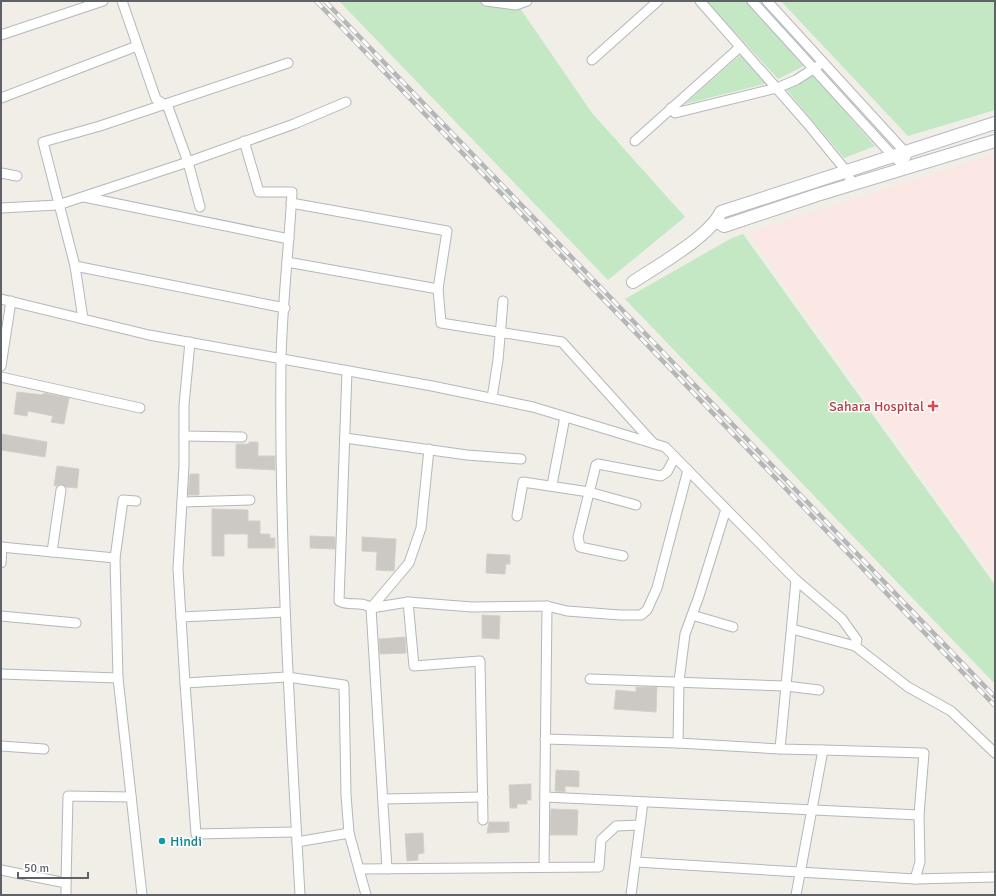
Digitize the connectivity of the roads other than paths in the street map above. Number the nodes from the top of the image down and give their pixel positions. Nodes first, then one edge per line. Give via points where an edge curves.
1 (103, 1) edge
2 (122, 1) edge
3 (486, 1) edge
4 (527, 1) edge
5 (658, 1) edge
6 (700, 1) edge
7 (752, 1) edge
8 (767, 1) edge
9 (1, 35) edge
10 (137, 46) junction
11 (740, 47) junction
12 (592, 60) dead end
13 (288, 63) dead end
14 (823, 63) junction
15 (814, 69) junction
16 (777, 88) junction
17 (1, 98) edge
18 (346, 102) dead end
19 (163, 104) junction
20 (671, 108) junction
21 (995, 123) edge
22 (244, 141) junction
23 (635, 141) dead end
24 (995, 141) edge
25 (905, 152) junction
26 (893, 156) junction
27 (188, 162) junction
28 (906, 168) junction
29 (847, 172) junction
30 (1, 173) edge
31 (17, 176) dead end
32 (852, 184) junction
33 (82, 197) junction
34 (291, 203) junction
35 (58, 205) junction
36 (200, 207) dead end
37 (1, 208) edge
38 (717, 221) junction
39 (289, 239) junction
40 (287, 262) junction
41 (75, 266) junction
42 (633, 282) dead end
43 (438, 289) junction
44 (1, 300) edge
45 (11, 301) junction
46 (503, 301) dead end
47 (285, 308) junction
48 (83, 319) junction
49 (500, 333) junction
50 (190, 342) junction
51 (281, 359) junction
52 (1, 366) edge
53 (347, 371) junction
54 (1, 377) edge
55 (492, 398) junction
56 (140, 408) dead end
57 (565, 417) junction
58 (184, 436) junction
59 (242, 437) dead end
60 (345, 438) junction
61 (654, 444) junction
62 (429, 449) junction
63 (675, 457) junction
64 (521, 459) dead end
65 (688, 470) junction
66 (552, 485) junction
67 (61, 490) dead end
68 (589, 492) junction
69 (250, 500) dead end
70 (136, 501) dead end
71 (182, 502) junction
72 (636, 505) dead end
73 (726, 509) junction
74 (517, 516) dead end
75 (1, 547) edge
76 (52, 552) junction
77 (623, 556) dead end
78 (114, 558) junction
79 (1, 563) edge
80 (796, 580) junction
81 (408, 602) junction
82 (547, 606) junction
83 (371, 608) junction
84 (285, 612) junction
85 (692, 615) junction
86 (1, 616) edge
87 (181, 617) junction
88 (76, 622) dead end
89 (733, 627) dead end
90 (792, 630) junction
91 (855, 646) junction
92 (1, 674) edge
93 (287, 677) junction
94 (118, 678) junction
95 (590, 679) dead end
96 (679, 681) junction
97 (185, 683) junction
98 (786, 686) junction
99 (819, 690) dead end
100 (545, 739) junction
101 (678, 743) junction
102 (1, 746) edge
103 (44, 749) dead end
104 (780, 749) junction
105 (823, 750) junction
106 (995, 753) edge
107 (132, 797) junction
108 (483, 797) junction
109 (545, 797) junction
110 (383, 799) junction
111 (643, 802) junction
112 (812, 811) junction
113 (919, 815) junction
114 (483, 820) dead end
115 (640, 825) junction
116 (349, 833) junction
117 (297, 837) junction
118 (636, 862) junction
119 (544, 867) junction
120 (359, 869) junction
121 (387, 869) junction
122 (1, 870) edge
123 (800, 873) junction
124 (995, 877) edge
125 (915, 879) junction
126 (66, 883) junction
127 (66, 895) edge
128 (142, 895) edge
129 (300, 895) edge
130 (366, 895) edge
131 (631, 895) edge
132 (796, 895) edge

1 - 9 street
2 - 10 street
3 - 4 street via 516,5
5 - 12 street
6 - 11 street
7 - 15 street
8 - 14 street
10 - 17 street
10 - 19 street via 156,99
11 - 16 street
11 - 20 street
13 - 19 street
14 - 15 street
14 - 25 street
15 - 16 street
15 - 26 street
16 - 20 street via 675,113
16 - 29 street
18 - 22 street
19 - 27 street via 168,107
19 - 35 street via 43,142
20 - 23 street
21 - 25 street
22 - 27 street
22 - 34 street via 259,192 292,192
24 - 28 street
25 - 26 street
25 - 28 street
26 - 28 street
26 - 29 street
27 - 33 street
27 - 36 street
28 - 32 street
29 - 32 street
29 - 38 street via 721,212
30 - 31 street
32 - 38 street via 724,226
33 - 35 street
33 - 39 street
34 - 39 street
34 - 43 street via 447,231
35 - 37 street
35 - 41 street
38 - 42 street via 684,248
39 - 40 street
40 - 43 street
40 - 47 street
41 - 47 street
41 - 48 street
43 - 49 street via 441,323
44 - 45 street
45 - 48 street
45 - 52 street
46 - 49 street
47 - 51 street
48 - 50 street
49 - 55 street
49 - 61 street via 562,342
50 - 51 street
50 - 58 street
51 - 53 street
51 - 84 street
53 - 55 street
53 - 60 street
54 - 56 street
55 - 57 street
57 - 61 street
57 - 66 street
58 - 59 street
58 - 71 street
60 - 62 street
60 - 83 street via 339,601 364,604
61 - 63 street via 665,447
62 - 64 street
62 - 83 street via 422,528 409,563
63 - 65 street
63 - 68 street via 667,472 661,476 598,464
65 - 73 street
65 - 82 street via 648,610 641,615 620,615
66 - 68 street
66 - 74 street via 523,482
67 - 76 street
68 - 72 street
68 - 77 street via 578,537 580,547
69 - 71 street
70 - 78 street via 123,500
71 - 87 street via 178,569
73 - 80 street
73 - 85 street
75 - 76 street
75 - 79 street
76 - 78 street
78 - 94 street
80 - 90 street
80 - 91 street via 842,619 857,640
81 - 82 street via 472,607
81 - 83 street
81 - 108 street via 414,666 480,662
82 - 100 street
83 - 110 street
84 - 87 street
84 - 93 street
85 - 89 street
85 - 96 street via 685,634
86 - 88 street
87 - 97 street
90 - 91 street
90 - 98 street
91 - 106 street via 908,687 951,711
92 - 94 street
93 - 97 street
93 - 116 street via 344,684
93 - 117 street
94 - 107 street
95 - 96 street
96 - 98 street
96 - 101 street
97 - 117 street via 196,834
98 - 99 street
98 - 104 street
100 - 101 street
100 - 109 street
101 - 104 street
102 - 103 street
104 - 105 street
105 - 112 street
105 - 113 street via 924,753
107 - 126 street via 68,796
107 - 128 street
108 - 110 street
108 - 114 street
109 - 111 street
109 - 119 street
110 - 121 street
111 - 112 street
111 - 115 street
112 - 113 street
112 - 123 street
113 - 125 street via 920,862
115 - 118 street
115 - 119 street via 616,826 601,840 599,867
116 - 117 street
116 - 120 street
117 - 129 street
118 - 123 street
118 - 131 street
119 - 121 street
120 - 121 street
120 - 130 street
122 - 126 street
123 - 125 street
123 - 132 street
124 - 125 street
126 - 127 street

